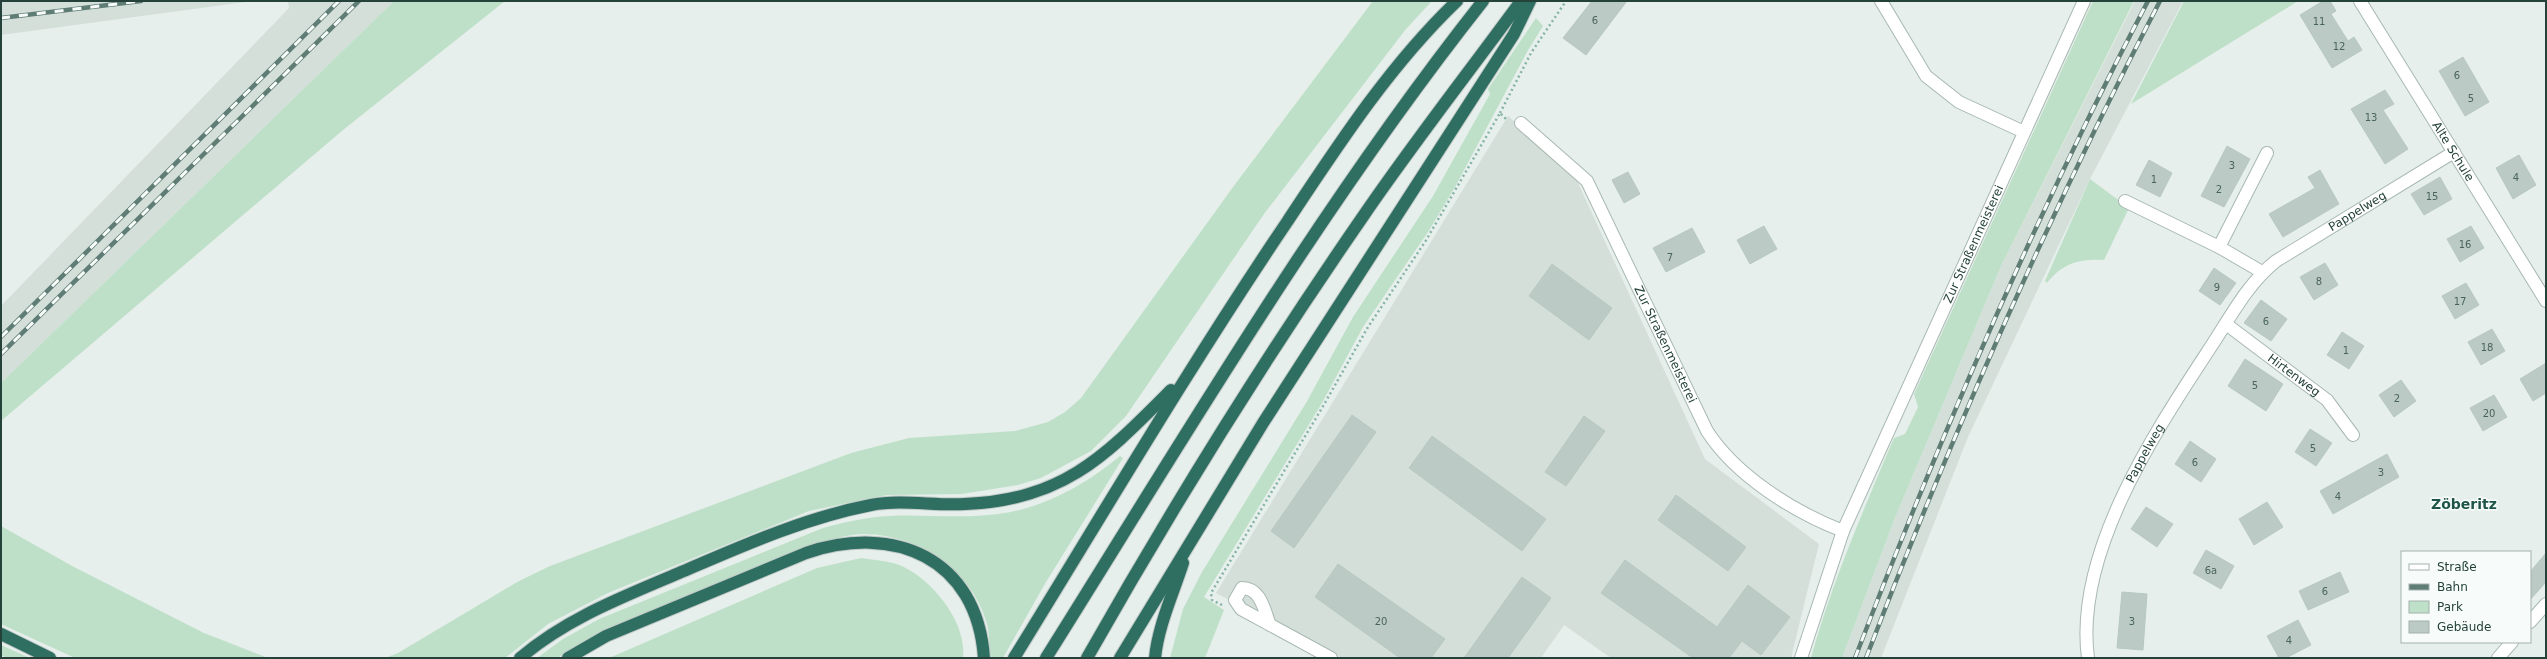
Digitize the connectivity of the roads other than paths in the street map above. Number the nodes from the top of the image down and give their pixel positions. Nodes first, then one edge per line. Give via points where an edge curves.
1 (1457, 1) edge
2 (1483, 1) edge
3 (1521, 1) edge
4 (1530, 1) edge
5 (1881, 1) edge
6 (2084, 1) edge
7 (2360, 1) edge
8 (1521, 123) road end
9 (2024, 132) junction
10 (2454, 152) junction
11 (2267, 153) dead end
12 (2125, 201) dead end
13 (2219, 247) junction
14 (2262, 272) junction
15 (2546, 301) edge
16 (2226, 324) junction
17 (1185, 376) junction
18 (2353, 435) dead end
19 (1843, 531) junction
20 (1192, 540) junction
21 (2546, 604) edge
22 (2531, 621) edge
23 (1270, 625) junction
24 (1, 634) edge
25 (2511, 643) edge
26 (50, 658) edge
27 (520, 658) edge
28 (568, 658) edge
29 (984, 658) edge
30 (1014, 658) edge
31 (1046, 658) edge
32 (1087, 658) edge
33 (1120, 658) edge
34 (1155, 658) edge
35 (1331, 658) edge
36 (1801, 658) edge
37 (2088, 658) edge
38 (2498, 658) edge

1 - 17 highway via 1418,41 1337,150
2 - 31 highway via 1399,115 1285,278
3 - 32 highway via 1395,172 1308,299 1147,553
4 - 20 highway via 1514,34 1267,416
5 - 9 street via 1926,76 1959,102
6 - 9 street, Zur Straßenmeisterei
7 - 10 street, Alte Schule
8 - 19 street, Zur Straßenmeisterei via 1587,181 1707,431 1720,450 1734,465 1791,506 1819,522
9 - 19 street, Zur Straßenmeisterei
10 - 14 street, Pappelweg
10 - 15 street, Alte Schule
11 - 13 street
12 - 13 street
13 - 14 street
14 - 16 street, Pappelweg
16 - 18 street, Hirtenweg via 2327,400
16 - 37 street, Pappelweg via 2149,445 2101,549 2087,619
17 - 27 highway via 1105,454 1075,475 1043,490 997,503 874,504 816,518 745,544 595,609 562,625
17 - 30 highway
19 - 36 street, Zur Straßenmeisterei
20 - 33 highway
20 - 34 highway via 1167,610
21 - 22 street
23 - 23 street via 1260,600 1253,591 1242,588 1235,600 1237,605
23 - 35 street
24 - 26 highway
25 - 38 street
28 - 29 highway via 606,636 806,553 829,545 854,541 896,544 915,551 945,571 966,594 976,615

